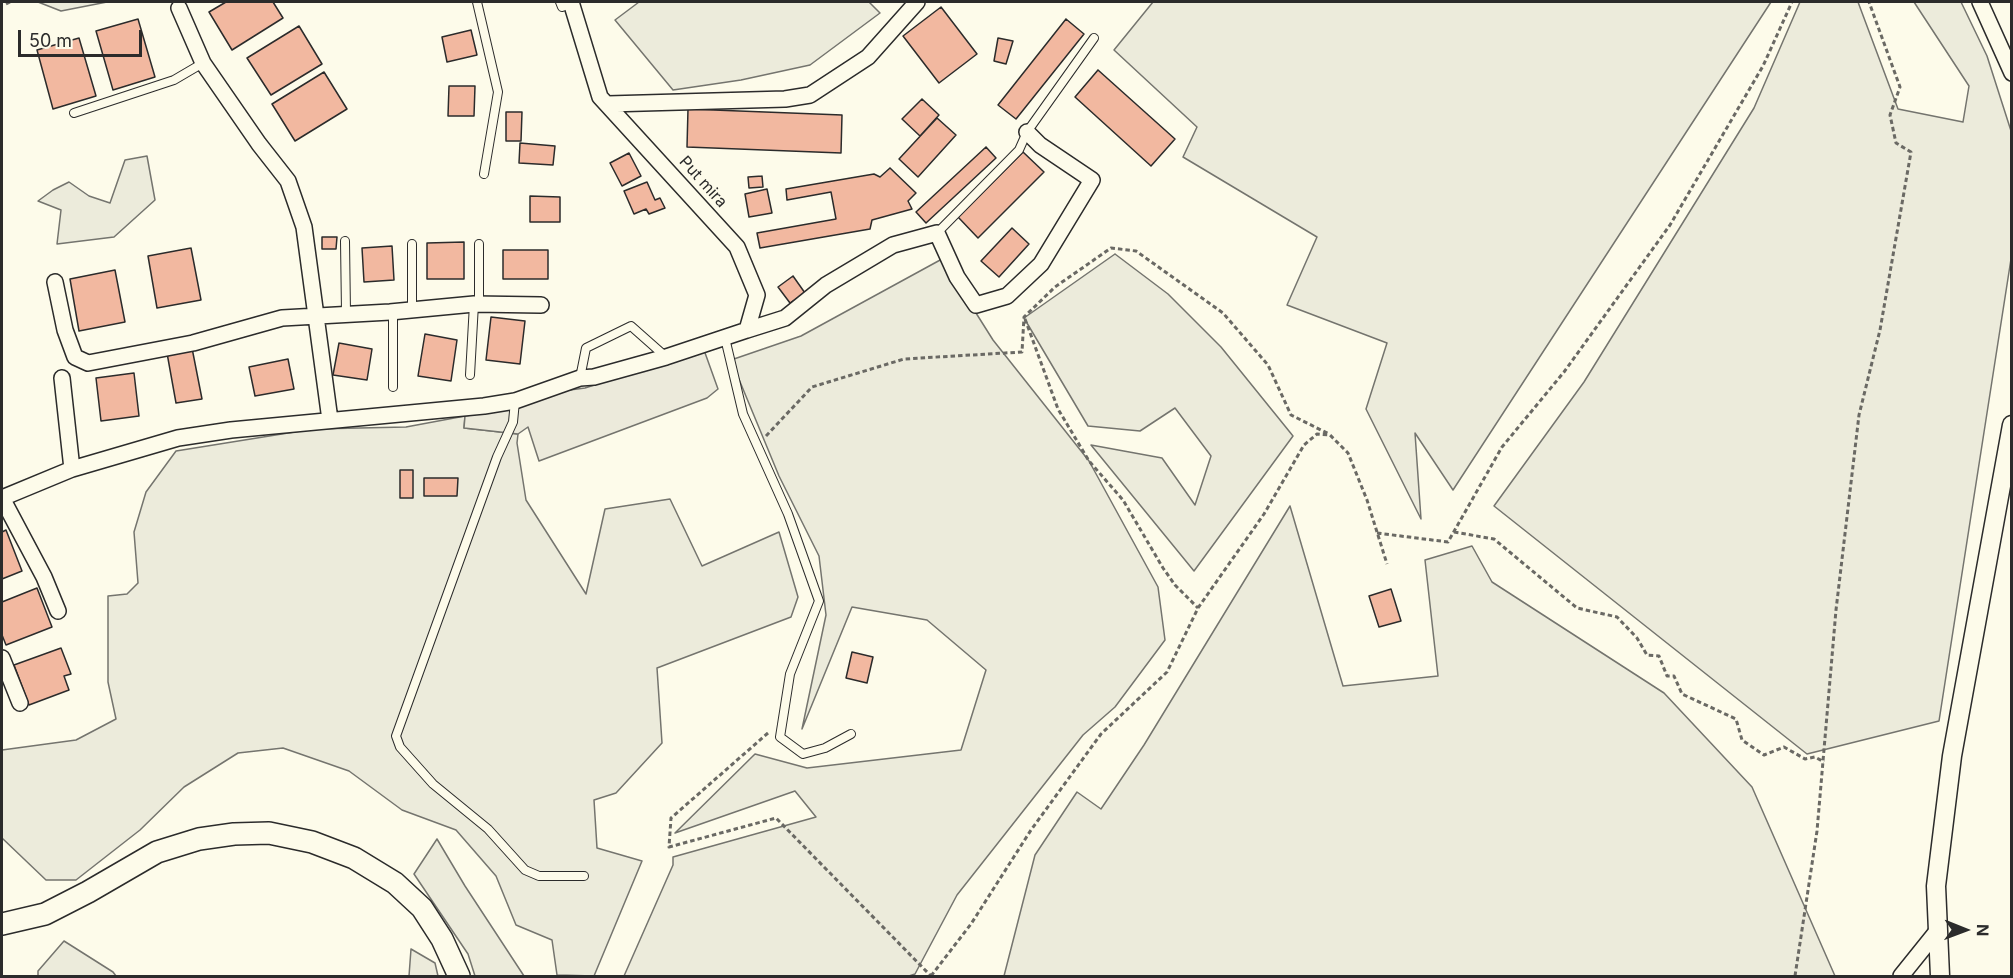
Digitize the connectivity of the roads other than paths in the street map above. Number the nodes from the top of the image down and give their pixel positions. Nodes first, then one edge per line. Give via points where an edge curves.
1 (477, 2) edge
2 (567, 2) edge
3 (917, 2) edge
4 (1980, 2) edge
5 (179, 8) dead end
6 (1094, 38) dead end
7 (203, 63) junction
8 (2012, 73) edge
9 (608, 104) junction
10 (74, 113) dead end
11 (1027, 132) junction
12 (484, 174) dead end
13 (937, 233) junction
14 (345, 241) dead end
15 (412, 244) dead end
16 (479, 244) dead end
17 (55, 282) dead end
18 (477, 304) junction
19 (541, 305) dead end
20 (412, 310) junction
21 (393, 311) junction
22 (346, 313) junction
23 (315, 315) junction
24 (747, 330) junction
25 (725, 338) junction
26 (673, 355) junction
27 (470, 375) dead end
28 (62, 378) dead end
29 (579, 378) junction
30 (393, 387) dead end
31 (515, 401) junction
32 (330, 420) junction
33 (2012, 425) edge
34 (72, 470) junction
35 (2, 498) edge
36 (58, 611) dead end
37 (2, 658) edge
38 (20, 703) dead end
39 (851, 734) dead end
40 (584, 876) dead end
41 (2, 924) edge
42 (1938, 930) junction
43 (459, 976) edge
44 (1901, 976) edge
45 (1940, 976) edge

1 - 12 lane via 498,92
2 - 9 street, Put mira via 600,97
3 - 9 street via 868,57 810,95
4 - 8 street
5 - 7 street
6 - 11 lane
7 - 10 lane via 174,80
7 - 23 street via 288,181 304,227
9 - 24 street, Put mira via 737,247 757,295
11 - 13 lane via 1019,150
11 - 13 street via 1092,180 1041,264 1007,296 976,305 957,277
13 - 24 street via 893,245 826,285 785,318
14 - 22 lane
15 - 20 lane
16 - 18 lane
17 - 23 street via 75,357 88,363 193,343 282,318
18 - 19 street
18 - 20 street
18 - 27 lane
20 - 21 street
21 - 22 street
21 - 30 lane
22 - 23 street
23 - 32 street
24 - 25 street
25 - 26 street
25 - 39 lane via 743,414 788,514 819,601 790,674 780,737 803,754
26 - 29 street
26 - 29 lane via 631,326 586,348
28 - 34 street
29 - 31 street
31 - 32 street
31 - 40 lane via 513,422 396,736 400,747 432,784 488,829 525,870 539,876
32 - 34 street via 178,438
33 - 42 street via 1952,756 1936,886
34 - 35 street
35 - 36 street
37 - 38 street
41 - 43 main road via 45,914 157,852 199,839 269,833 312,842 354,858 394,883 422,908
42 - 44 street
42 - 45 street

